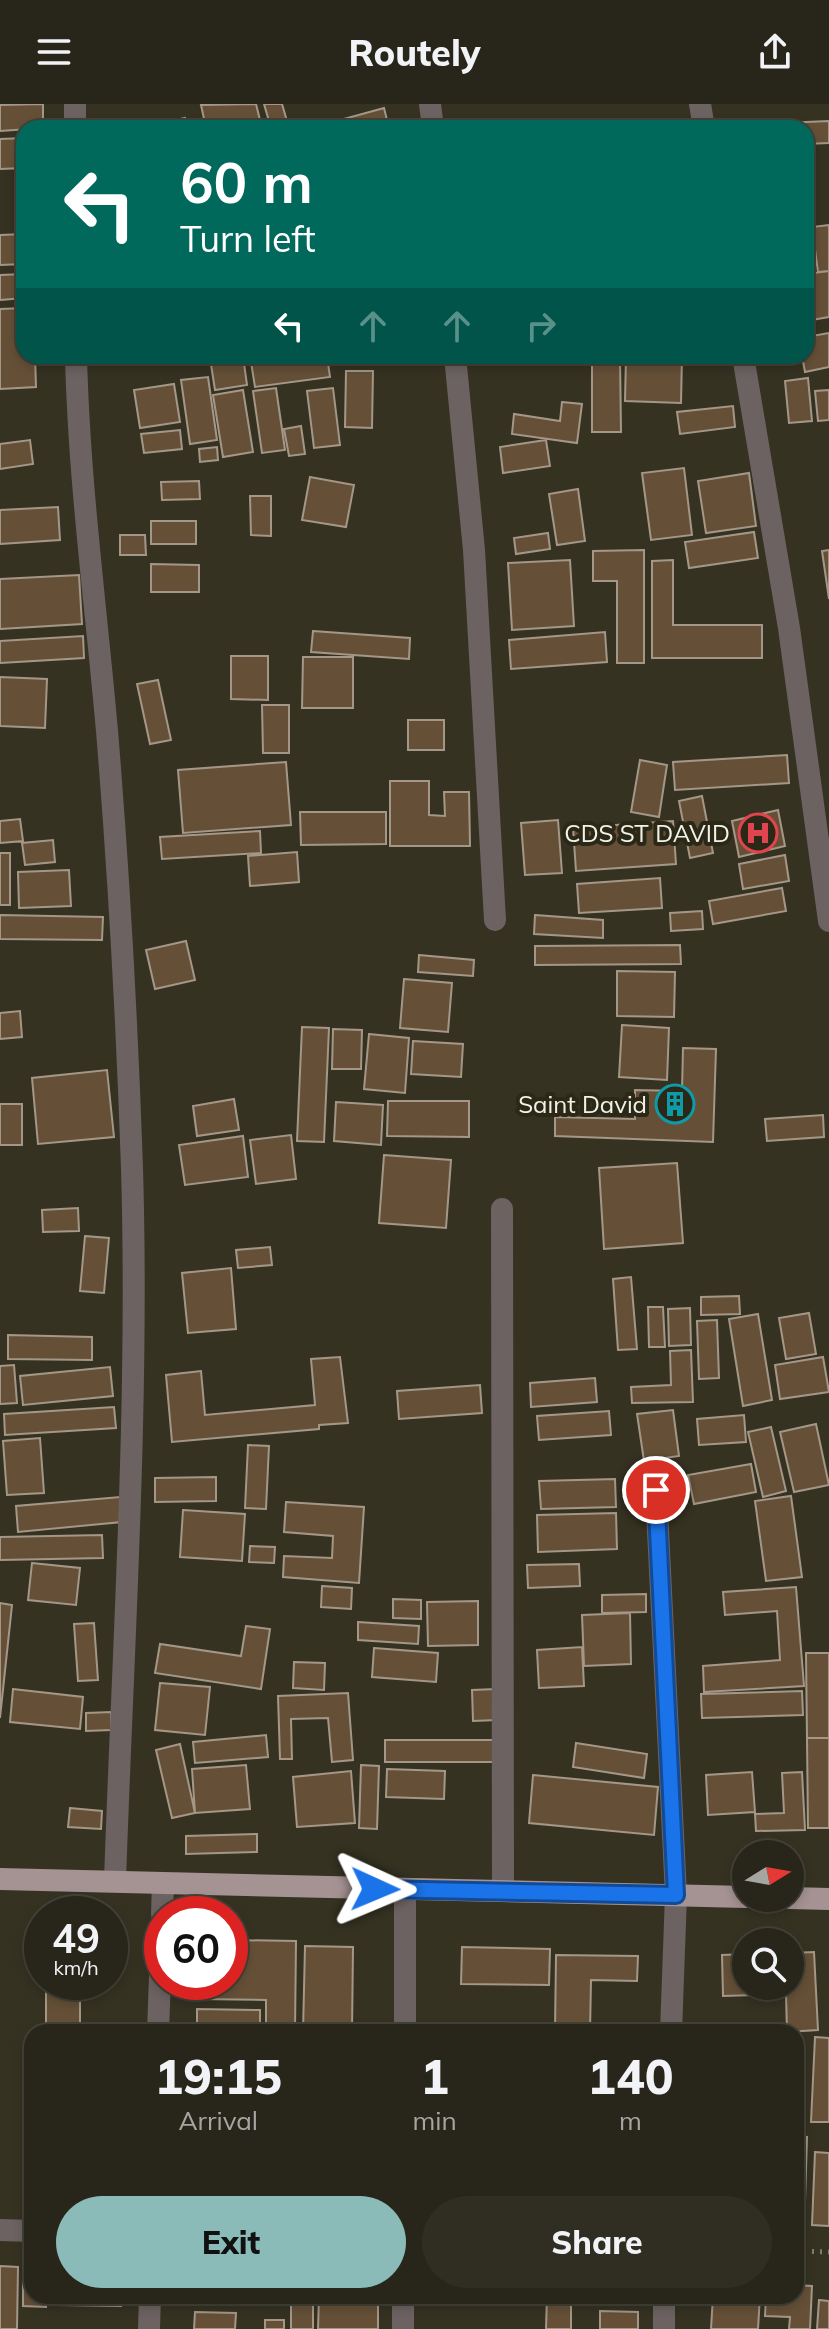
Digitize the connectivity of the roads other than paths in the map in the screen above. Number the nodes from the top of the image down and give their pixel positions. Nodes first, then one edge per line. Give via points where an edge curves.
1 (76, 364) edge
2 (456, 364) edge
3 (744, 364) edge
4 (495, 920) dead end
5 (829, 921) edge
6 (502, 1209) dead end
7 (656, 1490) dead end
8 (0, 1879) edge
9 (115, 1881) junction
10 (163, 1884) junction
11 (405, 1890) junction
12 (503, 1890) junction
13 (676, 1895) junction
14 (163, 1896) edge
15 (732, 1897) edge
16 (804, 1898) edge
17 (829, 1899) edge
18 (159, 2000) edge
19 (158, 2024) edge
20 (405, 2024) edge
21 (671, 2024) edge
22 (0, 2230) edge
23 (24, 2231) edge
24 (150, 2304) edge
25 (403, 2304) edge
26 (664, 2304) edge
27 (149, 2329) edge
28 (403, 2329) edge
29 (664, 2329) edge

1 - 9 street via 78,443 116,839 132,1167 131,1465
2 - 4 street via 474,550
3 - 5 street via 789,628
6 - 12 street
7 - 13 street
8 - 9 main road
9 - 10 main road
10 - 11 main road
10 - 14 street
11 - 12 main road
11 - 20 street
12 - 13 main road
13 - 15 main road
13 - 21 street
16 - 17 main road
18 - 19 street
22 - 23 street
24 - 27 street
25 - 28 street
26 - 29 street

